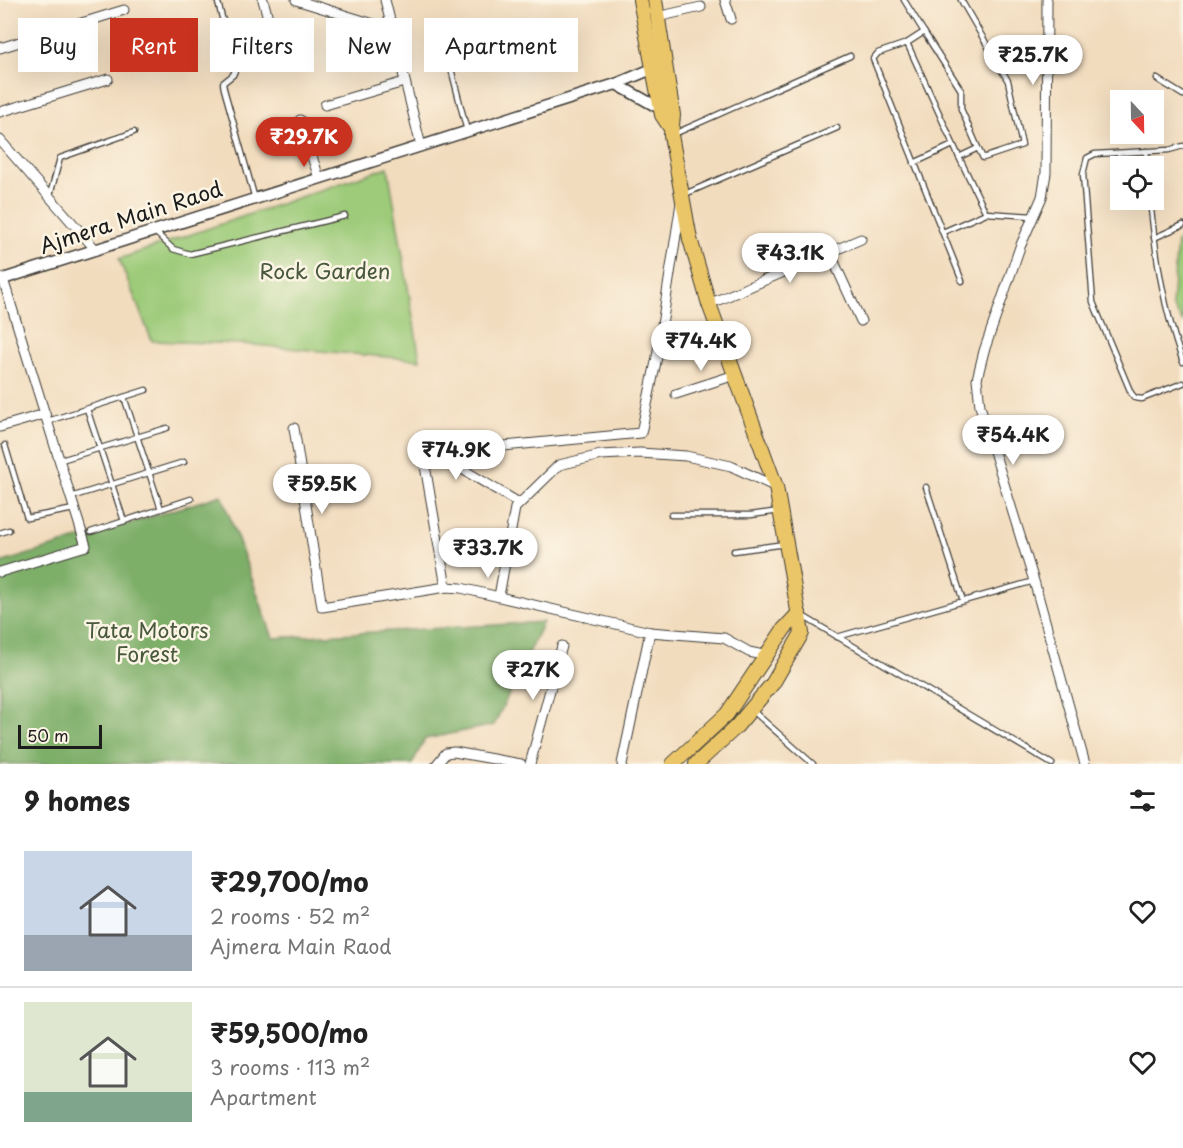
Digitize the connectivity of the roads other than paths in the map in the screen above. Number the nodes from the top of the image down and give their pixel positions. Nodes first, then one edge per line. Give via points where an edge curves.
1 (263, 0) edge
2 (296, 0) edge
3 (385, 0) edge
4 (640, 0) edge
5 (655, 0) edge
6 (725, 0) edge
7 (904, 0) edge
8 (962, 0) edge
9 (1047, 0) edge
10 (218, 3) dead end
11 (700, 7) dead end
12 (124, 10) dead end
13 (657, 17) junction
14 (268, 18) edge
15 (354, 18) edge
16 (390, 18) edge
17 (731, 19) dead end
18 (924, 32) junction
19 (907, 43) junction
20 (0, 48) edge
21 (850, 56) dead end
22 (659, 66) junction
23 (402, 72) edge
24 (452, 72) edge
25 (108, 79) dead end
26 (1157, 79) dead end
27 (404, 82) junction
28 (616, 84) junction
29 (1183, 95) edge
30 (325, 105) dead end
31 (666, 108) junction
32 (0, 112) edge
33 (300, 120) dead end
34 (837, 128) dead end
35 (467, 131) junction
36 (671, 131) junction
37 (134, 132) dead end
38 (0, 140) edge
39 (953, 145) junction
40 (421, 146) junction
41 (1183, 146) edge
42 (978, 148) junction
43 (1146, 151) junction
44 (1147, 156) edge
45 (959, 157) junction
46 (914, 163) junction
47 (319, 178) junction
48 (682, 195) junction
49 (49, 197) junction
50 (255, 199) junction
51 (1151, 210) edge
52 (986, 213) junction
53 (345, 216) dead end
54 (1033, 216) junction
55 (1183, 225) edge
56 (154, 231) junction
57 (943, 232) junction
58 (1154, 238) junction
59 (861, 239) dead end
60 (96, 249) junction
61 (830, 253) junction
62 (1, 279) edge
63 (962, 281) dead end
64 (709, 304) junction
65 (861, 321) dead end
66 (1183, 362) edge
67 (735, 375) junction
68 (1183, 383) edge
69 (146, 390) dead end
70 (676, 394) dead end
71 (124, 397) junction
72 (87, 409) junction
73 (46, 418) junction
74 (0, 427) edge
75 (167, 428) dead end
76 (294, 428) dead end
77 (137, 437) junction
78 (5, 446) dead end
79 (99, 448) junction
80 (424, 460) dead end
81 (59, 461) junction
82 (183, 462) dead end
83 (148, 473) junction
84 (111, 484) junction
85 (776, 487) junction
86 (926, 487) dead end
87 (71, 497) junction
88 (191, 499) dead end
89 (519, 503) junction
90 (161, 508) junction
91 (74, 509) junction
92 (781, 510) junction
93 (670, 515) dead end
94 (124, 521) junction
95 (9, 530) dead end
96 (91, 532) dead end
97 (0, 533) edge
98 (788, 543) junction
99 (734, 551) dead end
100 (0, 572) edge
101 (1034, 581) junction
102 (446, 587) junction
103 (499, 596) junction
104 (963, 601) junction
105 (799, 613) junction
106 (650, 632) junction
107 (837, 637) junction
108 (562, 646) dead end
109 (768, 656) junction
110 (751, 709) junction
111 (437, 764) edge
112 (521, 764) edge
113 (530, 764) edge
114 (622, 764) edge
115 (673, 764) edge
116 (696, 764) edge
117 (813, 764) edge
118 (1052, 764) edge
119 (1085, 764) edge

1 - 14 street
2 - 15 street
3 - 16 street
4 - 22 main road
5 - 13 main road
6 - 17 street
7 - 18 lane
8 - 42 lane via 1008,81 1022,145 983,159
9 - 54 street via 1046,173 1042,197
10 - 50 lane via 236,68 223,83 224,89
11 - 13 street
12 - 20 street
13 - 22 main road
18 - 19 lane
18 - 42 lane via 961,90 961,109
19 - 39 lane
19 - 46 lane via 878,53 873,59
21 - 36 lane
22 - 28 street, Ajmera Main Raod
22 - 31 main road
23 - 27 street
24 - 35 lane
25 - 32 street
26 - 29 lane
27 - 30 street
27 - 40 street
28 - 31 street
28 - 35 street, Ajmera Main Raod
31 - 36 main road
33 - 47 street
34 - 48 lane
35 - 40 street, Ajmera Main Raod
36 - 48 main road
37 - 49 lane via 60,158
38 - 49 street
39 - 45 lane
39 - 46 lane
40 - 47 street, Ajmera Main Raod
41 - 43 lane
42 - 45 lane
43 - 44 lane
43 - 68 lane via 1095,154 1084,165 1091,293 1135,398 1152,396
45 - 52 lane
46 - 57 lane
47 - 50 street, Ajmera Main Raod
48 - 64 main road
48 - 89 street via 641,434 441,452 445,459
49 - 60 street
50 - 56 street, Ajmera Main Raod
51 - 58 lane
52 - 54 lane
52 - 57 lane
53 - 56 lane via 190,254 173,249
54 - 101 street via 977,379 980,406
55 - 58 lane
56 - 60 street, Ajmera Main Raod
57 - 63 lane
58 - 66 lane via 1168,321
59 - 61 street
60 - 62 street, Ajmera Main Raod
61 - 64 street
61 - 65 street
62 - 73 street
64 - 67 main road
67 - 70 street
67 - 85 main road
69 - 71 lane
71 - 72 lane
71 - 77 lane
72 - 73 lane
72 - 79 lane
73 - 74 street
73 - 81 street
75 - 77 lane
76 - 102 street via 322,607
77 - 79 lane
77 - 83 lane
78 - 91 lane via 27,518
79 - 81 lane
79 - 84 lane
80 - 102 street
81 - 87 street
82 - 83 lane
83 - 84 lane
83 - 90 lane
84 - 87 lane
84 - 94 lane
85 - 89 street via 731,466 686,456 601,455 559,465
85 - 92 main road
86 - 104 lane
87 - 91 street
88 - 90 lane
89 - 103 street via 512,515
90 - 94 lane
91 - 100 street via 86,546
92 - 93 lane via 752,515
92 - 98 main road
94 - 96 lane
95 - 97 lane
98 - 99 lane
98 - 105 main road
101 - 104 lane
101 - 119 street
102 - 103 street
103 - 106 street
104 - 107 lane
105 - 107 lane
105 - 109 main road
105 - 110 main road via 801,633 793,650
106 - 109 street via 724,638 749,652
106 - 114 street
107 - 118 lane
108 - 113 street
109 - 115 main road via 727,714
110 - 116 main road
110 - 117 lane
111 - 112 street via 446,753 454,752

